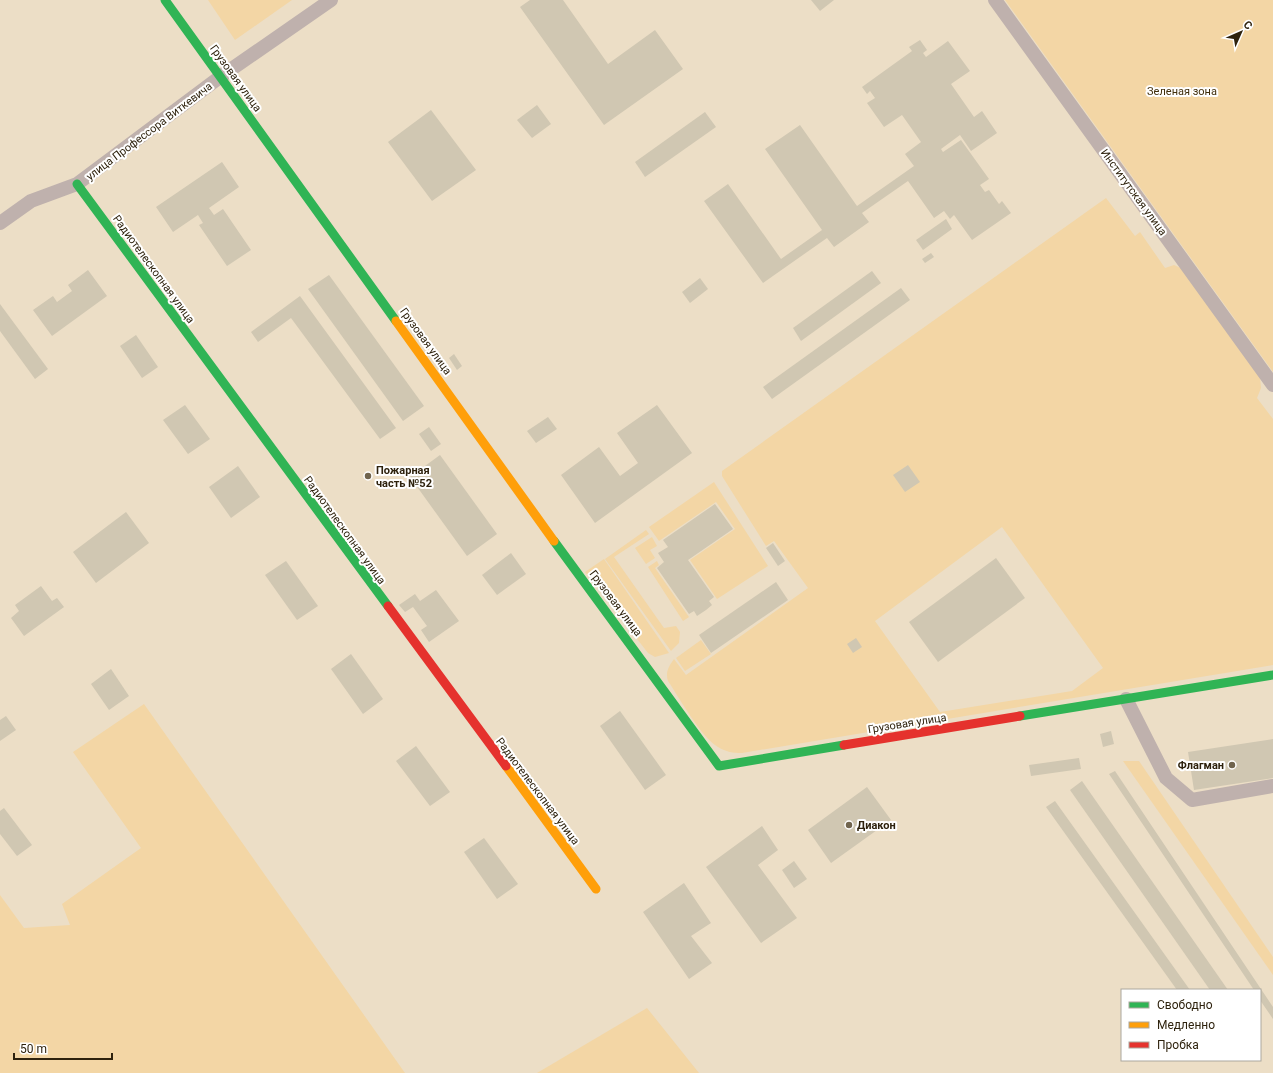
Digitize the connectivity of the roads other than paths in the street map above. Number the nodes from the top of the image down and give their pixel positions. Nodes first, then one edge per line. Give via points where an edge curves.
1 (165, 0) edge
2 (331, 0) edge
3 (995, 0) edge
4 (220, 77) junction
5 (77, 184) junction
6 (0, 223) edge
7 (1273, 385) edge
8 (1273, 675) edge
9 (1126, 698) junction
10 (1273, 786) edge
11 (596, 889) dead end

1 - 4 street, Грузовая улица
2 - 4 street, улица Профессора Виткевича
3 - 7 street, Институтская улица
4 - 5 street, улица Профессора Виткевича
4 - 9 street, Грузовая улица via 719,766
5 - 6 street, улица Профессора Виткевича via 31,201
5 - 11 street, Радиотелескопная улица
8 - 9 street, Грузовая улица
9 - 10 street via 1166,778 1192,800

